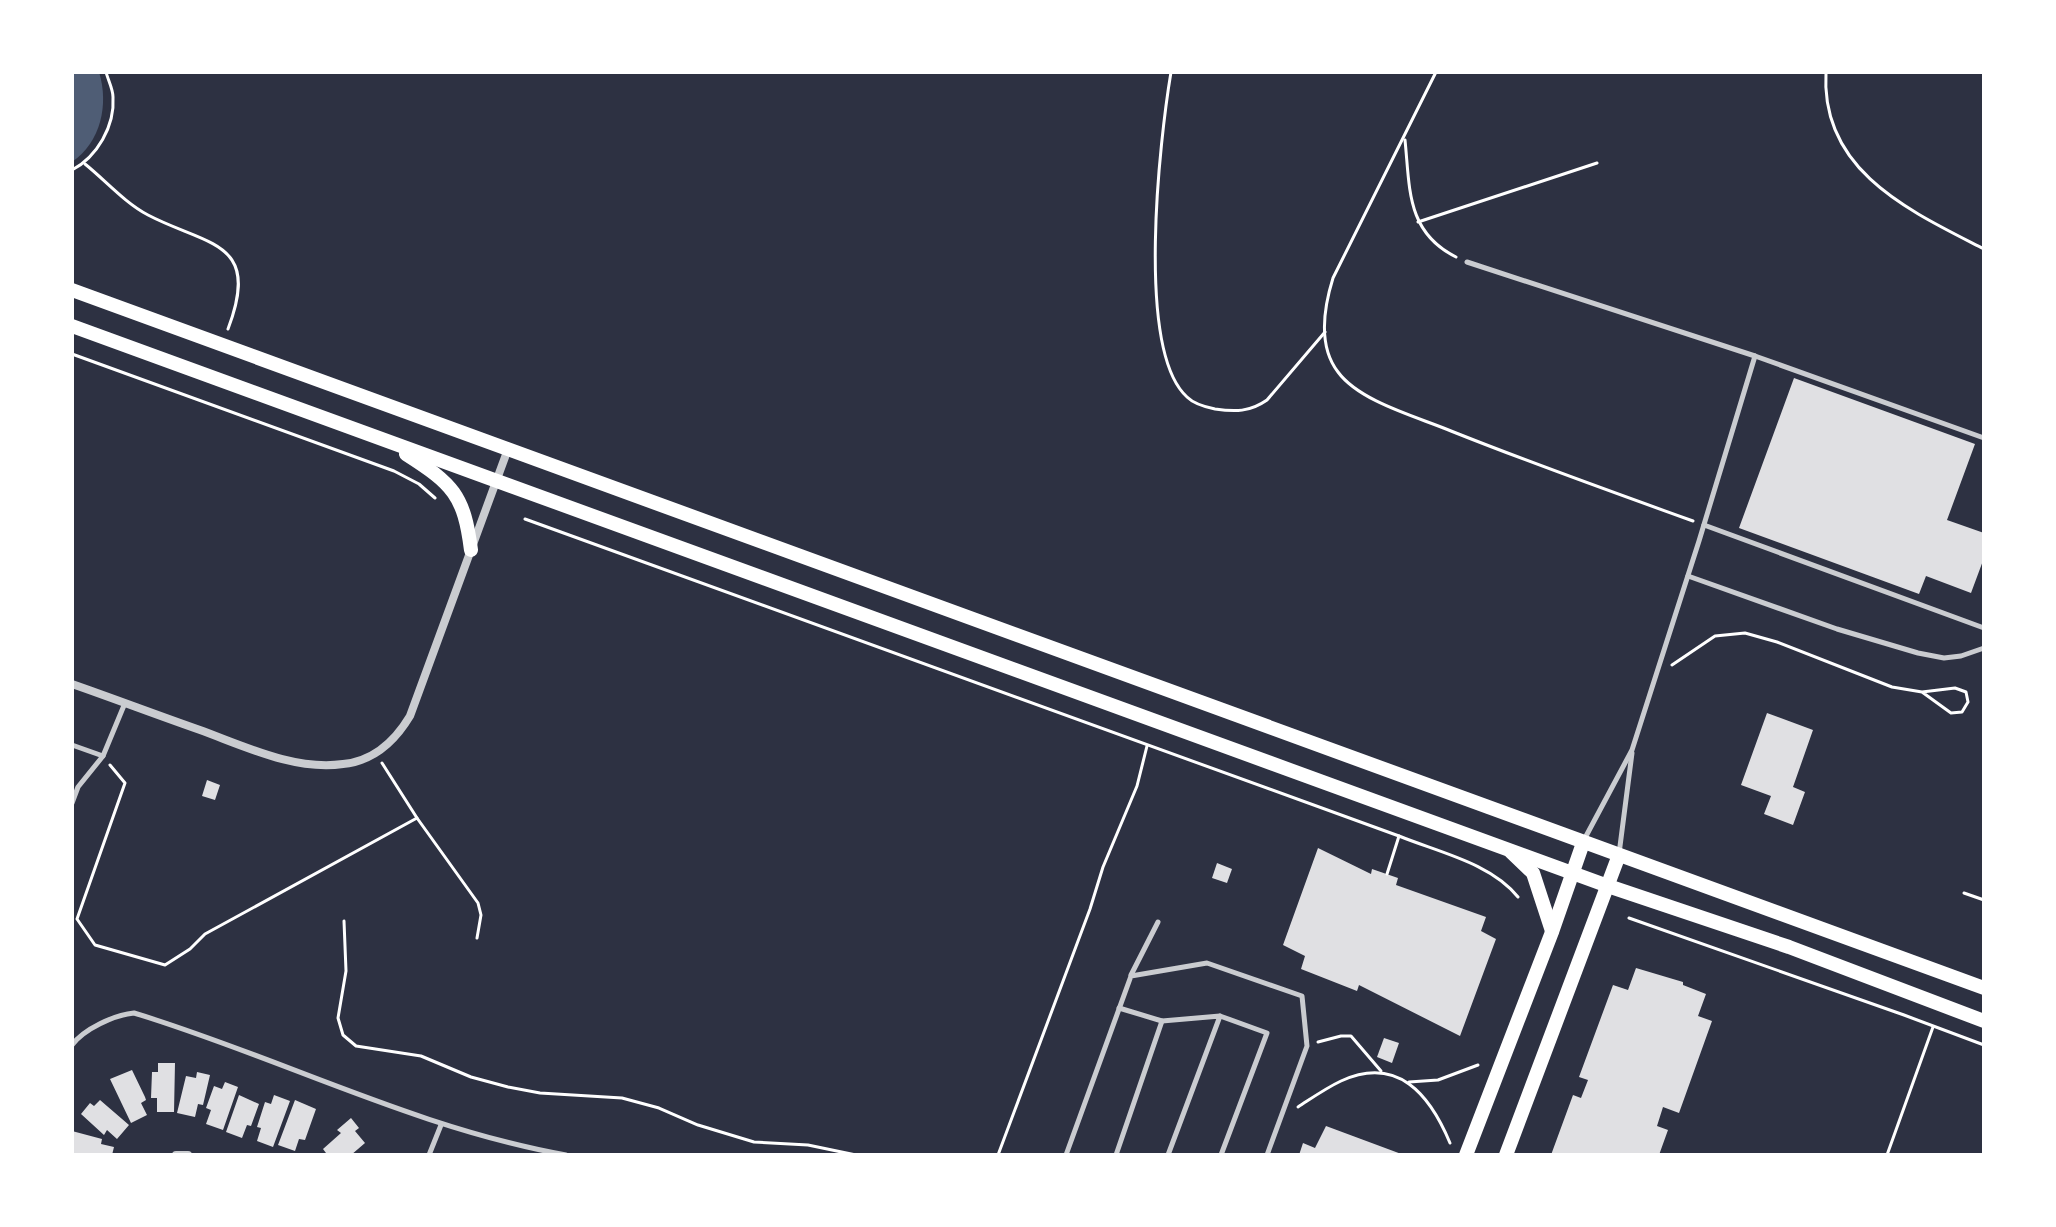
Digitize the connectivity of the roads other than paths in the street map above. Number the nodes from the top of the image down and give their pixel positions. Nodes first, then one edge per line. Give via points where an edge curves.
1 (1467, 262) road end
2 (72, 290) edge
3 (72, 326) edge
4 (1755, 356) junction
5 (1984, 438) edge
6 (382, 439) junction
7 (509, 447) junction
8 (496, 480) junction
9 (1704, 525) junction
10 (471, 550) junction
11 (1688, 576) junction
12 (1984, 628) edge
13 (1984, 648) edge
14 (72, 684) edge
15 (125, 703) junction
16 (72, 745) edge
17 (1632, 750) junction
18 (103, 756) junction
19 (72, 803) edge
20 (1583, 843) junction
21 (1508, 849) junction
22 (1619, 855) junction
23 (1572, 873) junction
24 (1608, 886) junction
25 (1158, 922) dead end
26 (1552, 932) junction
27 (1131, 976) junction
28 (1984, 988) edge
29 (1119, 1008) junction
30 (1220, 1016) junction
31 (1162, 1021) junction
32 (1984, 1021) edge
33 (72, 1045) edge
34 (441, 1125) junction
35 (176, 1155) edge
36 (188, 1155) edge
37 (429, 1155) edge
38 (566, 1155) edge
39 (1066, 1155) edge
40 (1116, 1155) edge
41 (1168, 1155) edge
42 (1221, 1155) edge
43 (1267, 1155) edge
44 (1466, 1155) edge
45 (1506, 1155) edge

1 - 4 lane
2 - 7 main road
3 - 6 main road
4 - 5 lane
4 - 9 lane
6 - 8 main road
6 - 10 main road via 459,498
7 - 8 street
7 - 20 main road
8 - 10 street
8 - 21 main road
9 - 11 lane
9 - 12 lane
10 - 15 street via 410,716 399,734 358,761 298,761
11 - 13 lane via 1918,653 1944,658
11 - 17 lane
14 - 15 street
15 - 18 lane
16 - 18 lane
17 - 20 lane
17 - 22 lane
18 - 19 lane
20 - 22 main road
20 - 23 main road
21 - 23 main road
21 - 26 main road via 1533,873
22 - 24 main road
22 - 28 main road
23 - 24 main road
23 - 26 main road
24 - 32 main road
24 - 45 main road
25 - 27 lane
26 - 44 main road
27 - 29 lane
27 - 43 lane via 1207,963 1302,996 1307,1046
29 - 31 lane
29 - 39 lane
30 - 31 lane
30 - 41 lane
30 - 42 lane via 1267,1033
31 - 40 lane
33 - 34 lane via 81,1034 134,1013
34 - 37 lane
34 - 38 lane
35 - 36 street

